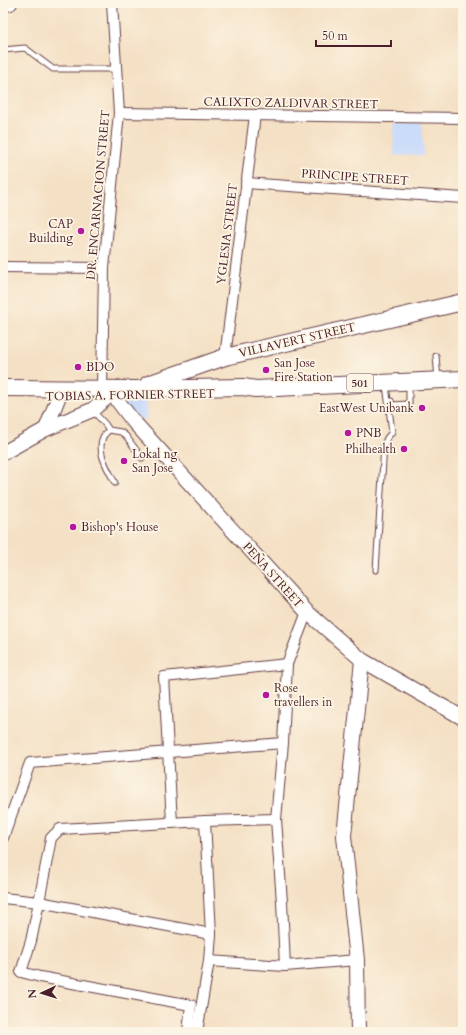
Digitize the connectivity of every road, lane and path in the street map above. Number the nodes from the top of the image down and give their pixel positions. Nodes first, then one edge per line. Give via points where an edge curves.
1 (10, 3) edge
2 (112, 3) edge
3 (3, 5) edge
4 (3, 50) edge
5 (117, 69) junction
6 (119, 113) junction
7 (255, 115) junction
8 (463, 118) edge
9 (246, 182) junction
10 (463, 198) edge
11 (3, 267) edge
12 (104, 268) junction
13 (463, 302) edge
14 (436, 356) dead end
15 (225, 357) junction
16 (463, 379) edge
17 (438, 380) junction
18 (409, 381) junction
19 (387, 382) junction
20 (3, 388) edge
21 (134, 389) junction
22 (256, 389) junction
23 (61, 392) junction
24 (108, 393) junction
25 (3, 397) edge
26 (92, 410) junction
27 (46, 429) junction
28 (109, 430) junction
29 (3, 453) edge
30 (142, 458) dead end
31 (115, 483) dead end
32 (376, 570) dead end
33 (307, 612) junction
34 (362, 660) junction
35 (287, 664) junction
36 (463, 718) edge
37 (283, 743) junction
38 (168, 752) junction
39 (276, 819) junction
40 (205, 821) junction
41 (172, 823) junction
42 (3, 838) edge
43 (3, 898) edge
44 (39, 902) junction
45 (211, 934) junction
46 (357, 960) junction
47 (209, 961) junction
48 (285, 966) junction
49 (188, 1032) edge
50 (197, 1032) edge
51 (358, 1032) edge

1 - 3 street
2 - 5 street, DR. ENCARNACION STREET
4 - 5 lane via 25,48 53,69
5 - 6 street, DR. ENCARNACION STREET
6 - 7 street, CALIXTO ZALDIVAR STREET
6 - 12 street, DR. ENCARNACION STREET
7 - 8 street, CALIXTO ZALDIVAR STREET
7 - 9 street, YGLESIA STREET
9 - 10 street, PRINCIPE STREET
9 - 15 street, YGLESIA STREET
11 - 12 street
12 - 24 street, DR. ENCARNACION STREET
13 - 15 main road, VILLAVERT STREET via 433,311
14 - 17 lane
15 - 21 main road, VILLAVERT STREET
16 - 17 main road, TOBIAS A. FORNIER STREET / 501
17 - 18 main road, TOBIAS A. FORNIER STREET / 501
18 - 19 main road, TOBIAS A. FORNIER STREET / 501
18 - 19 lane via 409,404 391,405
19 - 22 main road, TOBIAS A. FORNIER STREET / 501
19 - 32 lane via 392,432 384,445
20 - 23 main road, TOBIAS A. FORNIER STREET / 501
21 - 22 main road, TOBIAS A. FORNIER STREET / 501
21 - 24 main road, TOBIAS A. FORNIER STREET / 501
22 - 24 main road, TOBIAS A. FORNIER STREET / 501 via 242,393
23 - 24 main road, TOBIAS A. FORNIER STREET / 501
23 - 25 main road, TOBIAS A. FORNIER STREET / 501
23 - 27 street
24 - 26 street
24 - 33 street, PEÑA STREET
26 - 27 street
26 - 28 lane
27 - 29 street
28 - 30 lane via 121,432
28 - 31 lane via 103,437 101,453
33 - 34 street, PEÑA STREET
33 - 35 street
34 - 36 street, PEÑA STREET
34 - 46 street via 344,836
35 - 37 street
35 - 38 street via 164,677
37 - 38 street
37 - 39 street
38 - 41 street
38 - 42 street via 30,763
39 - 40 street
39 - 48 street
40 - 41 street
40 - 45 street
41 - 44 street via 60,828 51,838
43 - 44 street
44 - 45 street
44 - 49 street via 21,972 191,1005
45 - 47 street
46 - 48 street
46 - 51 street
47 - 48 street
47 - 50 street

